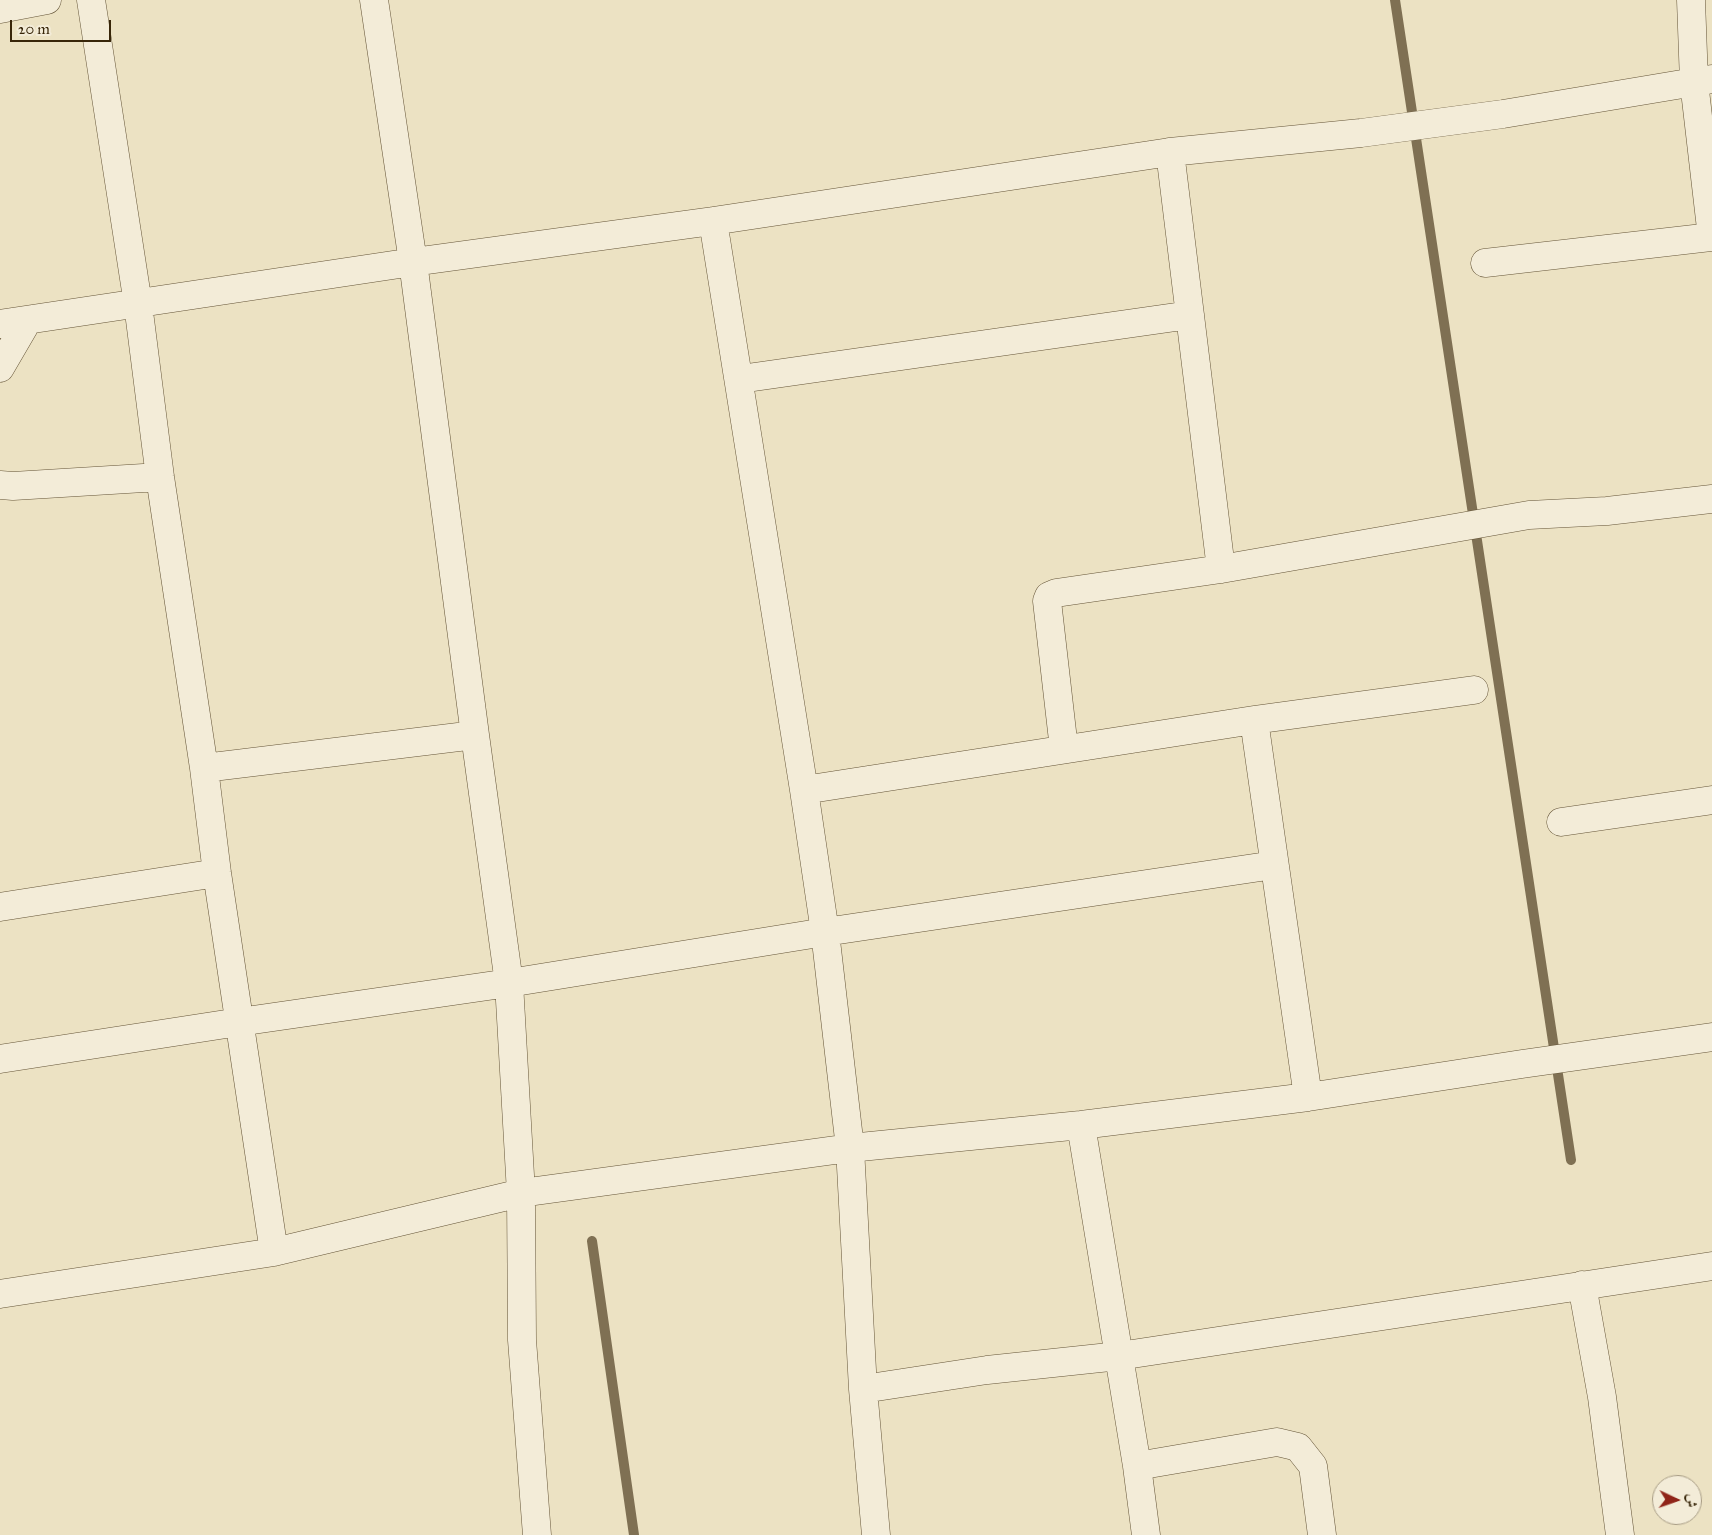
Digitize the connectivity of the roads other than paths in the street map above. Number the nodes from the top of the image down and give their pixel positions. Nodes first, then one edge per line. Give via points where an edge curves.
1 (47, 0) edge
2 (91, 0) edge
3 (374, 0) edge
4 (1691, 0) edge
5 (0, 8) edge
6 (1703, 81) edge
7 (1170, 152) junction
8 (713, 221) junction
9 (1712, 237) edge
10 (413, 262) junction
11 (1485, 263) dead end
12 (138, 304) junction
13 (1190, 315) junction
14 (28, 320) junction
15 (0, 324) edge
16 (0, 368) edge
17 (740, 379) junction
18 (160, 477) junction
19 (0, 485) edge
20 (1712, 498) edge
21 (1221, 569) junction
22 (1474, 690) dead end
23 (1254, 720) junction
24 (475, 735) junction
25 (1064, 749) junction
26 (204, 768) junction
27 (804, 790) junction
28 (1712, 800) edge
29 (1561, 822) dead end
30 (1274, 865) junction
31 (217, 873) junction
32 (0, 906) edge
33 (825, 932) junction
34 (509, 983) junction
35 (239, 1022) junction
36 (1712, 1037) edge
37 (0, 1059) edge
38 (1308, 1097) junction
39 (1081, 1125) junction
40 (850, 1148) junction
41 (521, 1193) junction
42 (274, 1252) junction
43 (1712, 1266) edge
44 (1582, 1285) junction
45 (0, 1294) edge
46 (1119, 1356) junction
47 (863, 1389) junction
48 (1137, 1466) junction
49 (537, 1535) edge
50 (876, 1535) edge
51 (1146, 1535) edge
52 (1322, 1535) edge
53 (1620, 1535) edge

1 - 5 street
2 - 12 street
3 - 10 street
4 - 6 street
6 - 7 street via 1503,114
6 - 9 street
7 - 8 street
7 - 13 street
8 - 10 street
8 - 17 street
9 - 11 street
10 - 12 street
10 - 24 street
12 - 14 street
12 - 18 street
13 - 17 street
13 - 21 street
14 - 15 street
14 - 16 street
17 - 27 street
18 - 19 street
18 - 26 street
20 - 21 street via 1607,511 1529,515
21 - 25 street via 1049,596
22 - 23 street
23 - 25 street
23 - 30 street
24 - 26 street
24 - 34 street
25 - 27 street
26 - 31 street
27 - 33 street
28 - 29 street
30 - 33 street
30 - 38 street
31 - 32 street
31 - 35 street
33 - 34 street
33 - 40 street
34 - 35 street
34 - 41 street
35 - 37 street
35 - 42 street
36 - 38 street
38 - 39 street
39 - 40 street
39 - 46 street
40 - 41 street
40 - 47 street
41 - 42 street
41 - 49 street via 522,1340
42 - 45 street
43 - 44 street
44 - 46 street
44 - 53 street via 1602,1396
46 - 47 street via 987,1370
46 - 48 street
47 - 50 street
48 - 51 street
48 - 52 street via 1277,1442 1298,1447 1313,1466

